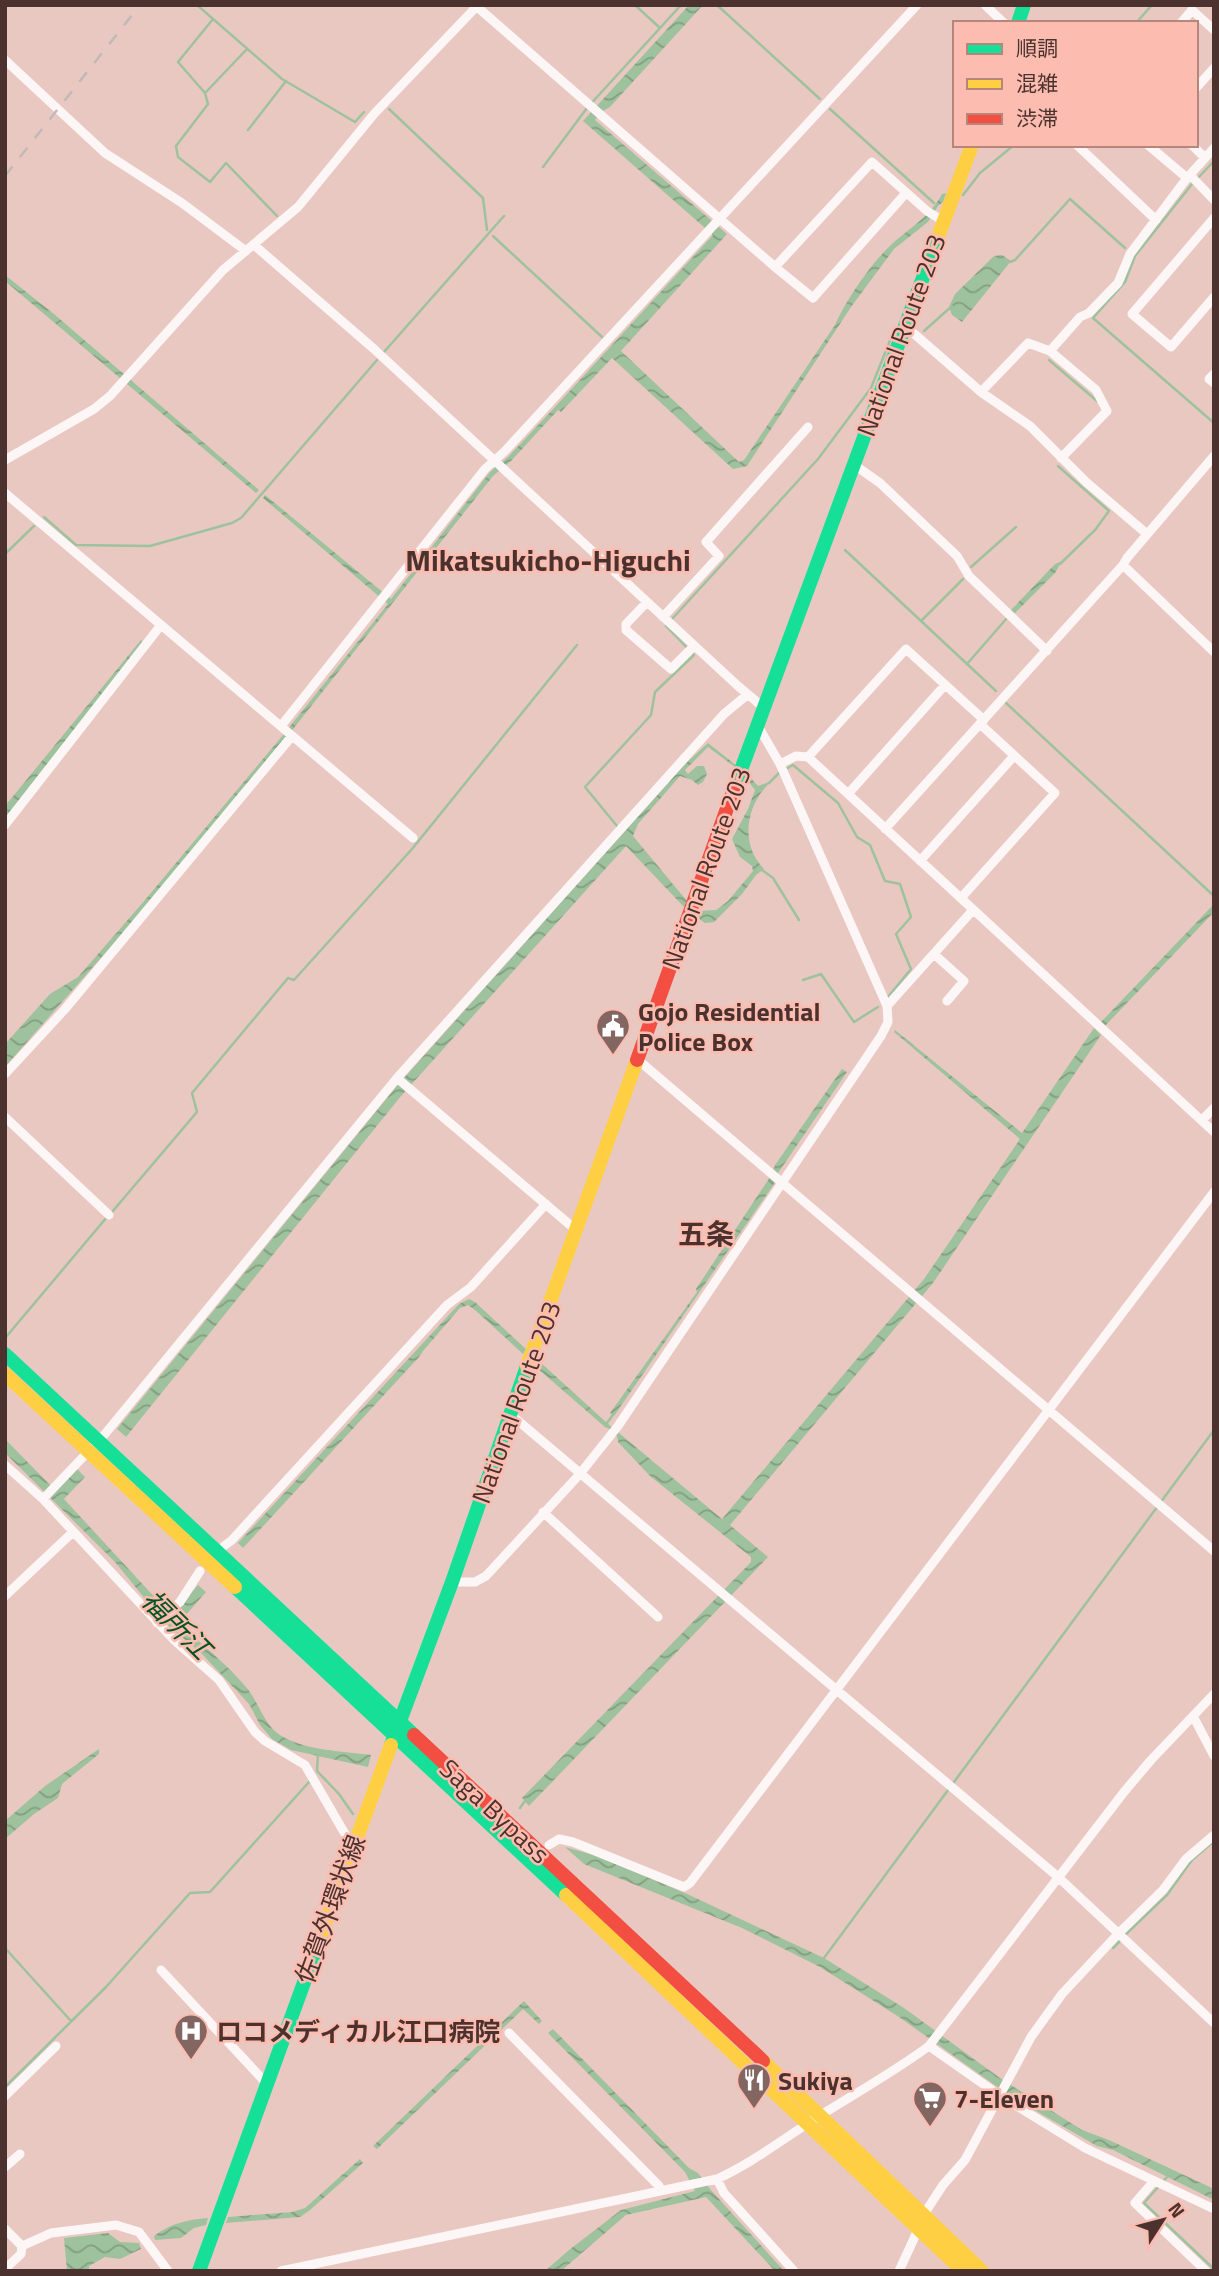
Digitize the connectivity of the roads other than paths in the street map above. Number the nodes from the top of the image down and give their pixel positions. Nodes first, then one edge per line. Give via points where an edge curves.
1 (917, 5) edge
2 (985, 5) edge
3 (476, 6) edge
4 (1002, 21) edge
5 (1183, 21) edge
6 (1214, 30) edge
7 (5, 60) edge
8 (1214, 68) edge
9 (1198, 86) edge
10 (971, 147) edge
11 (1079, 147) edge
12 (1151, 147) edge
13 (1194, 147) edge
14 (1214, 148) edge
15 (1205, 158) junction
16 (1189, 177) junction
17 (906, 192) junction
18 (1214, 200) edge
19 (1214, 218) edge
20 (720, 219) junction
21 (939, 219) junction
22 (1156, 220) junction
23 (250, 248) junction
24 (775, 267) junction
25 (1214, 297) edge
26 (904, 325) junction
27 (1050, 351) junction
28 (1214, 374) edge
29 (1214, 383) edge
30 (981, 392) junction
31 (808, 427) dead end
32 (1214, 456) edge
33 (1061, 458) junction
34 (5, 460) edge
35 (494, 460) junction
36 (853, 464) junction
37 (5, 493) edge
38 (1147, 534) junction
39 (1123, 565) junction
40 (647, 602) junction
41 (663, 617) junction
42 (161, 625) junction
43 (691, 650) junction
44 (1047, 651) junction
45 (1214, 652) edge
46 (945, 685) junction
47 (747, 695) junction
48 (763, 706) junction
49 (982, 722) junction
50 (281, 726) junction
51 (758, 726) junction
52 (292, 736) junction
53 (1014, 756) junction
54 (808, 757) junction
55 (779, 764) junction
56 (848, 794) junction
57 (5, 825) edge
58 (885, 829) junction
59 (413, 838) dead end
60 (920, 861) junction
61 (961, 898) junction
62 (973, 910) junction
63 (934, 954) junction
64 (947, 1001) dead end
65 (887, 1006) junction
66 (637, 1059) junction
67 (5, 1074) edge
68 (397, 1078) junction
69 (1214, 1108) edge
70 (5, 1117) edge
71 (1202, 1120) junction
72 (1214, 1132) edge
73 (781, 1181) junction
74 (1214, 1192) edge
75 (546, 1203) junction
76 (109, 1215) dead end
77 (577, 1231) junction
78 (5, 1354) edge
79 (5, 1374) edge
80 (5, 1387) edge
81 (1048, 1409) junction
82 (510, 1414) junction
83 (90, 1443) junction
84 (5, 1465) edge
85 (579, 1475) junction
86 (43, 1499) junction
87 (543, 1512) junction
88 (73, 1532) junction
89 (224, 1546) junction
90 (1214, 1551) edge
91 (200, 1571) junction
92 (452, 1582) junction
93 (5, 1596) edge
94 (658, 1617) dead end
95 (157, 1623) junction
96 (836, 1689) junction
97 (1214, 1694) edge
98 (403, 1711) junction
99 (1193, 1716) junction
100 (391, 1745) junction
101 (1214, 1756) edge
102 (1214, 1835) edge
103 (354, 1842) junction
104 (549, 1844) junction
105 (1057, 1876) junction
106 (1118, 1934) junction
107 (161, 1970) dead end
108 (1214, 2023) edge
109 (721, 2031) junction
110 (509, 2033) dead end
111 (55, 2046) dead end
112 (929, 2046) junction
113 (267, 2084) junction
114 (999, 2095) junction
115 (5, 2096) edge
116 (813, 2120) junction
117 (20, 2154) dead end
118 (5, 2167) edge
119 (712, 2180) junction
120 (1154, 2181) junction
121 (660, 2191) junction
122 (1214, 2209) edge
123 (922, 2223) junction
124 (5, 2229) edge
125 (22, 2246) junction
126 (5, 2269) edge
127 (168, 2271) edge
128 (199, 2271) edge
129 (281, 2271) edge
130 (794, 2271) edge
131 (899, 2271) edge
132 (963, 2271) edge
133 (982, 2271) edge
134 (1206, 2271) edge

1 - 20 street
2 - 4 street
3 - 20 street
3 - 23 street via 374,114 298,207
5 - 6 street via 1192,10
7 - 23 street via 105,153
8 - 9 street
10 - 21 main road, National Route 203
11 - 22 street
12 - 16 street
13 - 15 street
14 - 15 street
15 - 16 street
16 - 18 street
16 - 22 street
17 - 21 street
17 - 24 street via 872,162
17 - 24 street via 813,298
19 - 25 street via 1132,314 1171,346
20 - 24 street
20 - 35 street
21 - 26 main road, National Route 203
22 - 27 street via 1130,254 1118,283
23 - 34 street via 198,295 94,409
23 - 35 street via 374,349
26 - 30 street
26 - 36 main road, National Route 203
27 - 30 street via 1028,343
27 - 33 street via 1096,390 1107,411
28 - 29 street via 1209,379
30 - 33 street via 1030,426
31 - 41 street via 706,542 719,556
32 - 38 street
33 - 38 street
35 - 40 street
35 - 50 street
36 - 44 street via 880,483 957,556 969,576
36 - 48 main road, National Route 203
37 - 42 street
38 - 39 street
39 - 44 street
39 - 45 street
40 - 41 street
40 - 43 street via 626,624 626,630 671,669
41 - 43 street
42 - 50 street
42 - 57 street
43 - 47 street
44 - 49 street
46 - 49 street
46 - 54 street via 906,649
46 - 56 street
47 - 48 street
47 - 68 street via 724,714
48 - 51 main road, National Route 203
49 - 53 street
49 - 58 street
50 - 52 street
51 - 55 street
51 - 66 main road, National Route 203
52 - 59 street
52 - 67 street via 65,1009
53 - 60 street
53 - 61 street via 1055,793
54 - 55 street via 796,756
54 - 56 street
55 - 65 street
56 - 58 street
58 - 60 street
60 - 61 street
61 - 62 street
62 - 63 street
62 - 71 street
63 - 64 street via 964,981
63 - 65 street
65 - 73 street via 888,1022 881,1036
66 - 73 street
66 - 77 main road, National Route 203
68 - 75 street
68 - 83 street
69 - 71 street
70 - 76 street
71 - 72 street
73 - 81 street
73 - 85 street via 618,1426
74 - 81 street
75 - 77 street
75 - 89 street
77 - 82 main road, National Route 203
78 - 83 main road via 51,1395
79 - 83 main road, Saga Bypass
80 - 83 main road
81 - 90 street
81 - 96 street
82 - 85 street
82 - 92 main road, National Route 203
83 - 86 street
83 - 89 main road
83 - 91 main road
83 - 109 main road, Saga Bypass
84 - 86 street
85 - 87 street
85 - 96 street
86 - 88 street
87 - 92 street via 486,1576 475,1582
87 - 94 street
88 - 93 street
88 - 95 street
89 - 98 main road
91 - 95 street via 180,1602
91 - 100 main road
92 - 98 main road, National Route 203
95 - 103 street via 219,1680 255,1732 305,1765
96 - 104 street via 690,1883 684,1886 573,1842 559,1839
96 - 105 street
97 - 99 street
98 - 100 main road, 佐賀外環状線
98 - 104 main road
99 - 101 street
99 - 105 street
100 - 103 main road, 佐賀外環状線
100 - 109 main road via 681,2017
102 - 106 street
103 - 113 main road, 佐賀外環状線
104 - 109 main road via 707,1996
105 - 106 street
105 - 112 street
106 - 108 street
106 - 114 street via 1062,1994 1031,2037
107 - 113 street
109 - 116 main road, Saga Bypass
110 - 121 street
111 - 115 street
112 - 114 street
112 - 116 street
113 - 128 main road, 佐賀外環状線
114 - 120 street via 1085,2148
114 - 123 street via 982,2132
116 - 119 street via 741,2168
116 - 123 main road, Saga Bypass
117 - 118 street
119 - 121 street
119 - 130 street
120 - 122 street
120 - 134 street via 1135,2203
121 - 129 street
123 - 131 street
123 - 132 main road, Saga Bypass
123 - 133 main road, Saga Bypass
124 - 125 street
125 - 126 street via 21,2254
125 - 127 street via 51,2234 116,2225 139,2232

